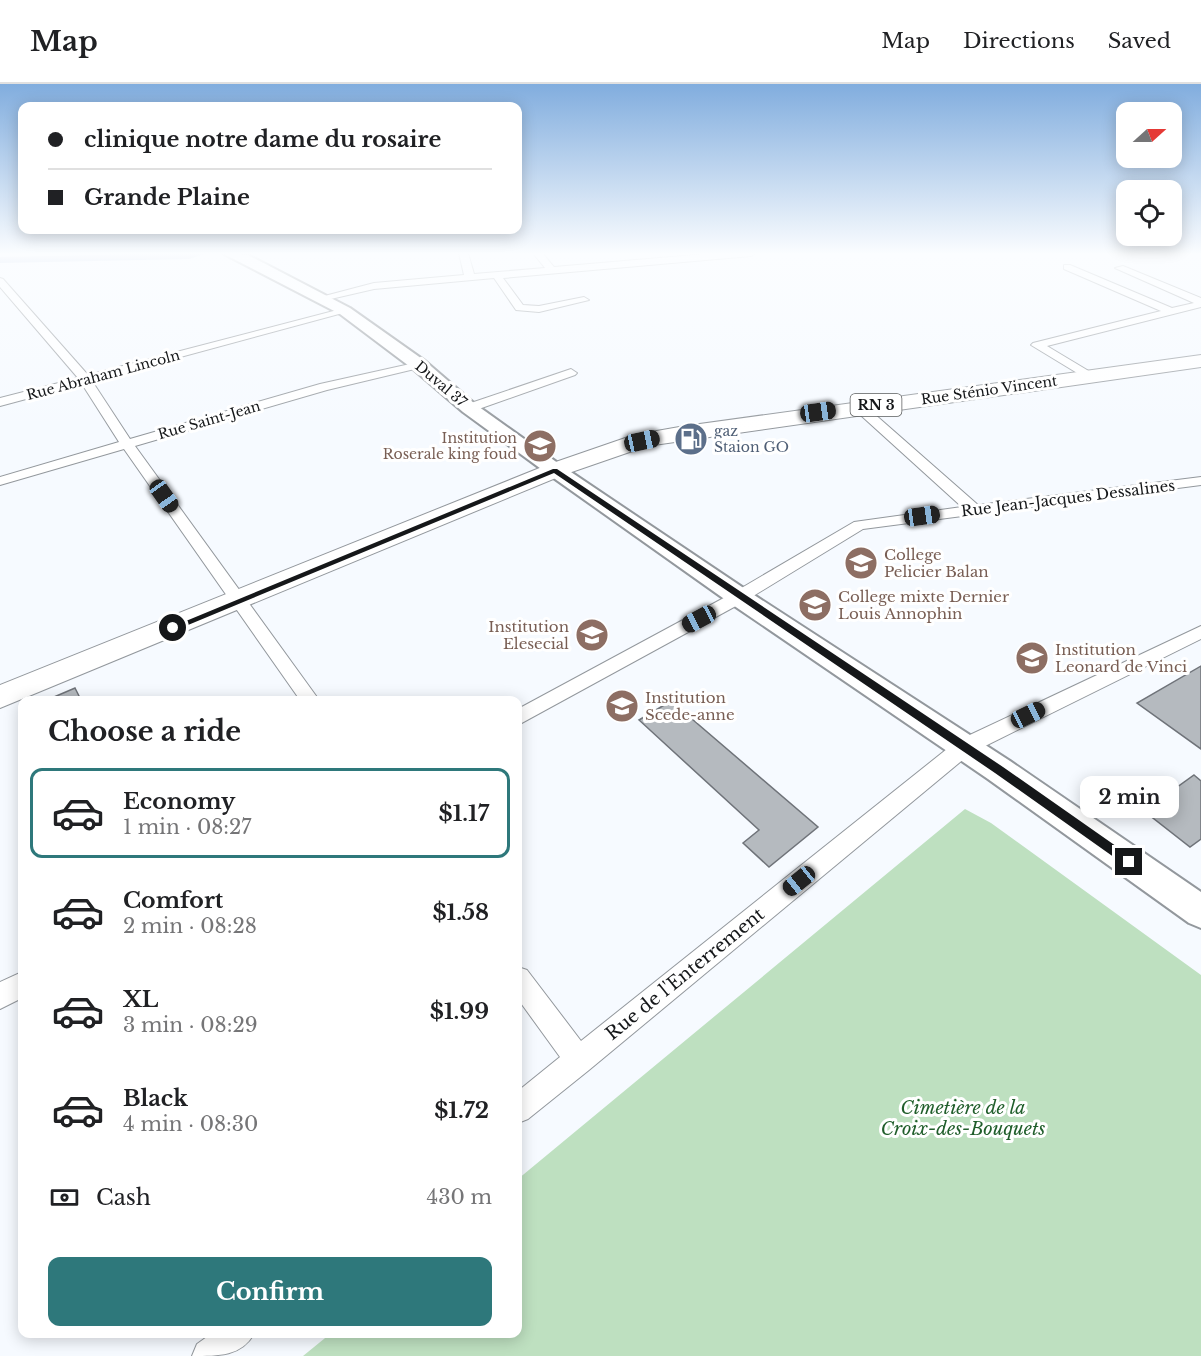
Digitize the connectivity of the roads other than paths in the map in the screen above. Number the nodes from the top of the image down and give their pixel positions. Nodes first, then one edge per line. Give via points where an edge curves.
1 (27, 312) edge
2 (340, 312) edge
3 (347, 312) edge
4 (1165, 312) edge
5 (1201, 361) edge
6 (419, 365) junction
7 (571, 373) dead end
8 (1091, 376) junction
9 (85, 379) junction
10 (0, 402) edge
11 (859, 406) junction
12 (470, 408) junction
13 (127, 444) junction
14 (555, 471) junction
15 (0, 481) edge
16 (1201, 481) edge
17 (973, 510) junction
18 (739, 597) junction
19 (238, 602) junction
20 (1201, 632) edge
21 (307, 696) edge
22 (0, 697) edge
23 (522, 716) edge
24 (964, 747) junction
25 (1201, 912) edge
26 (522, 984) edge
27 (18, 986) edge
28 (0, 996) edge
29 (579, 1060) junction
30 (522, 1106) edge
31 (232, 1338) edge
32 (209, 1356) edge

1 - 9 street
2 - 9 street, Rue Abraham Lincoln
3 - 6 street, Duval 37
4 - 8 street via 1036,345
5 - 8 main road, Rue Sténio Vincent / RN 3
6 - 12 street, Duval 37
6 - 13 street, Rue Saint-Jean via 324,387
7 - 12 street
8 - 11 main road, Rue Sténio Vincent / RN 3
9 - 10 street, Rue Abraham Lincoln
9 - 13 street
11 - 14 main road, Rue Sténio Vincent / RN 3 via 674,434
11 - 17 street
12 - 14 street, Duval 37
13 - 15 street, Rue Saint-Jean
13 - 19 street
14 - 18 street, Duval 37
14 - 19 main road, Rue Sténio Vincent / RN 3
16 - 17 street, Rue Jean-Jacques Dessalines
17 - 18 street, Rue Jean-Jacques Dessalines via 859,525
18 - 23 street, Rue Jean-Jacques Dessalines
18 - 24 street, Duval 37
19 - 21 street
19 - 22 main road, Rue Sténio Vincent / RN 3
20 - 24 street, Rue de l'Enterrement
24 - 25 street, Duval 37
24 - 29 street, Rue de l'Enterrement
26 - 29 street
27 - 28 street
29 - 30 street, Rue de l'Enterrement
31 - 32 street

